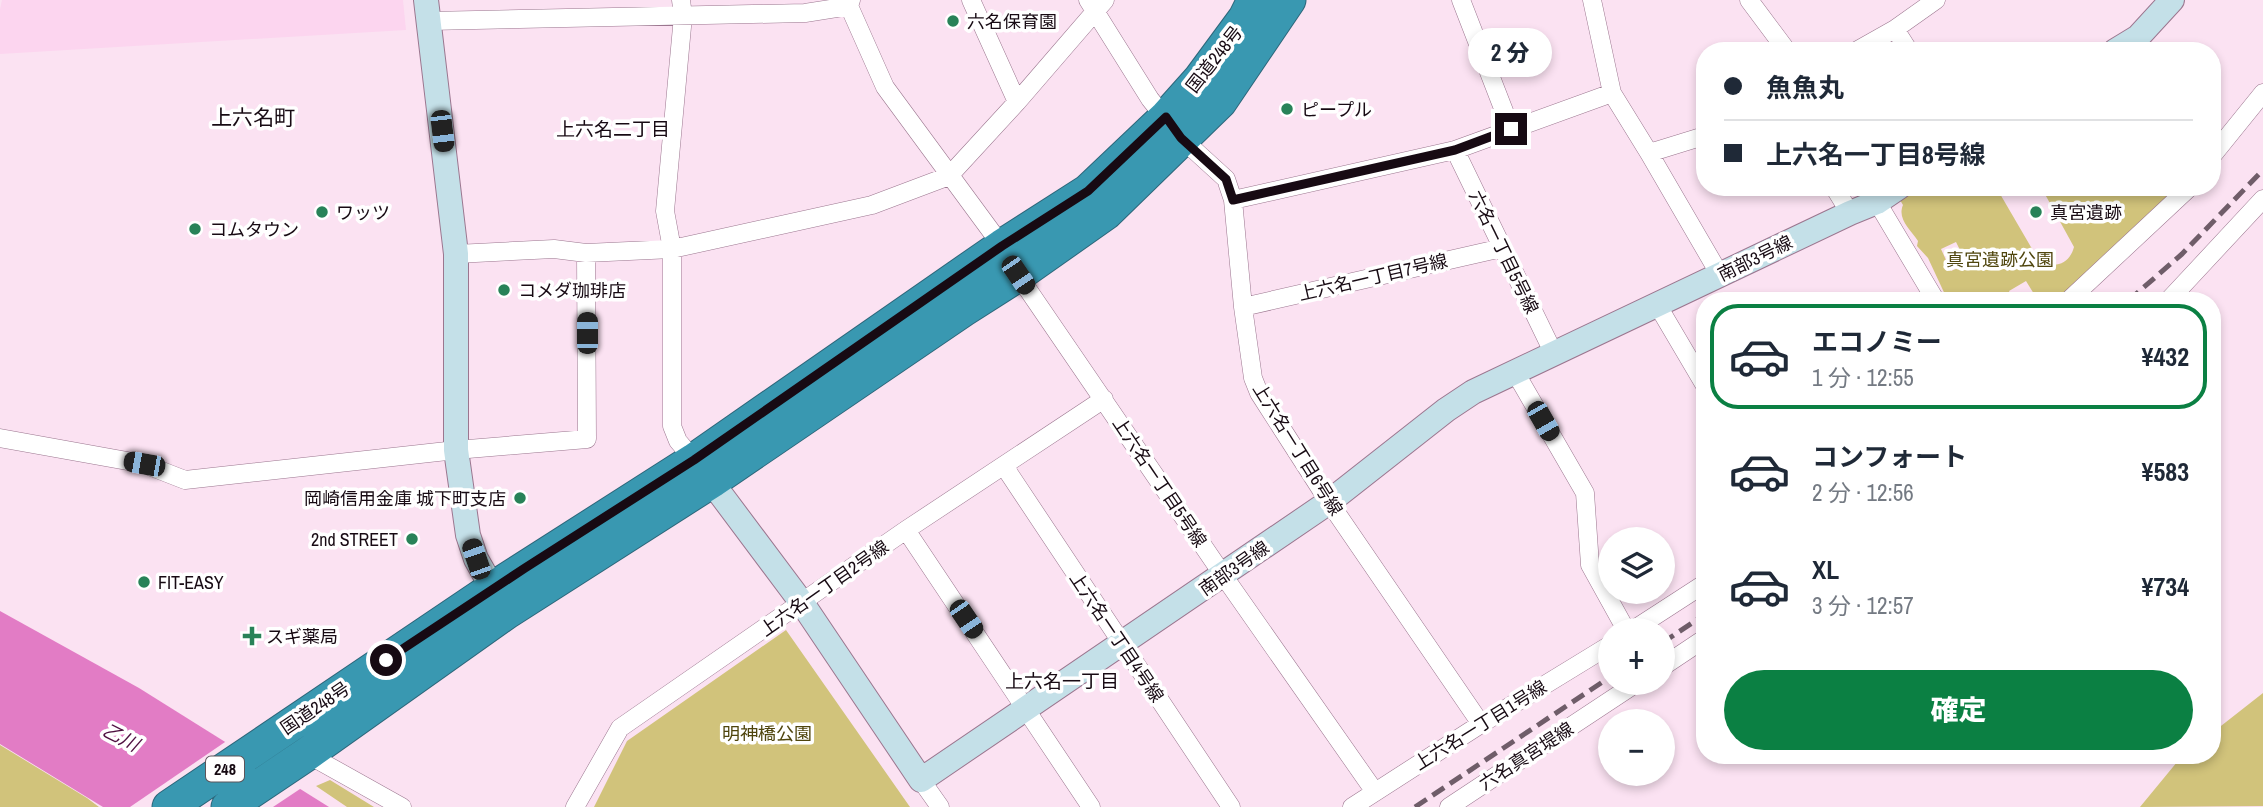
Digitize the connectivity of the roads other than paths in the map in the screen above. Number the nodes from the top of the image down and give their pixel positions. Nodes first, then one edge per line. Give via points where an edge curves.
1 (971, 0) edge
2 (1254, 0) edge
3 (1289, 0) edge
4 (1461, 0) edge
5 (1592, 0) edge
6 (1749, 0) edge
7 (1936, 0) edge
8 (2172, 0) edge
9 (850, 3) edge
10 (1096, 4) edge
11 (682, 8) edge
12 (427, 10) edge
13 (1895, 29) junction
14 (1780, 42) edge
15 (1872, 42) edge
16 (1903, 42) edge
17 (2143, 42) edge
18 (1612, 93) junction
19 (2263, 93) edge
20 (1017, 102) junction
21 (1173, 127) junction
22 (1511, 129) junction
23 (1696, 138) edge
24 (2221, 145) edge
25 (1455, 150) junction
26 (1649, 153) junction
27 (949, 176) junction
28 (1840, 196) edge
29 (1886, 196) edge
30 (2180, 196) edge
31 (2263, 199) edge
32 (1233, 200) junction
33 (1877, 202) junction
34 (1850, 213) junction
35 (1002, 246) junction
36 (1502, 248) junction
37 (672, 249) junction
38 (586, 253) junction
39 (456, 254) junction
40 (1018, 275) junction
41 (1720, 275) junction
42 (1931, 292) edge
43 (2078, 292) edge
44 (2176, 292) edge
45 (1658, 306) junction
46 (1243, 307) junction
47 (1554, 354) junction
48 (1696, 370) edge
49 (1515, 372) junction
50 (1104, 399) junction
51 (0, 438) edge
52 (456, 450) junction
53 (1004, 466) junction
54 (703, 470) junction
55 (1329, 502) junction
56 (906, 530) junction
57 (1223, 575) junction
58 (1696, 589) edge
59 (499, 601) junction
60 (802, 603) junction
61 (1619, 618) edge
62 (1652, 618) edge
63 (1122, 644) junction
64 (1696, 644) edge
65 (1598, 652) edge
66 (1675, 658) edge
67 (1618, 695) edge
68 (1025, 708) junction
69 (1481, 724) junction
70 (307, 754) junction
71 (921, 779) junction
72 (1375, 792) junction
73 (169, 807) edge
74 (228, 807) edge
75 (402, 807) edge
76 (575, 807) edge
77 (940, 807) edge
78 (1091, 807) edge
79 (1231, 807) edge
80 (1352, 807) edge
81 (1449, 807) edge

1 - 20 street
2 - 21 highway, 国道248号 / 248
3 - 21 highway, 国道248号 / 248 via 1220,102
4 - 22 street
5 - 18 street
6 - 14 street
7 - 13 street
8 - 17 street
9 - 11 street via 805,13
9 - 27 street via 885,87
10 - 20 street
10 - 21 street, 上六名一丁目6号線 via 1150,99
11 - 12 street
11 - 37 street via 665,211
12 - 39 street
13 - 15 street
13 - 16 street
18 - 22 street
18 - 26 street
19 - 24 street
20 - 27 street
21 - 32 street, 上六名一丁目6号線 via 1226,179
21 - 35 highway, 国道248号 / 248 via 1088,191
21 - 40 highway, 国道248号 / 248 via 1106,213
22 - 25 street
23 - 26 street
25 - 32 street
25 - 36 street, 六名一丁目5号線
26 - 41 street
27 - 35 street
27 - 37 street via 872,205
28 - 34 street
29 - 33 street, 南部3号線
30 - 43 street
31 - 44 street
32 - 46 street, 上六名一丁目6号線
33 - 34 street, 南部3号線
33 - 42 street
34 - 41 street, 南部3号線
35 - 54 highway, 国道248号 / 248
36 - 46 street, 上六名一丁目7号線
36 - 47 street, 六名一丁目5号線
37 - 38 street
37 - 54 street via 672,426 678,441
38 - 39 street via 554,249
38 - 52 street via 587,439
39 - 52 street
40 - 50 street, 上六名一丁目5号線
40 - 54 highway, 国道248号 / 248
41 - 45 street, 南部3号線
45 - 47 street, 南部3号線
45 - 48 street
46 - 55 street, 上六名一丁目6号線 via 1259,393
47 - 49 street, 南部3号線
49 - 55 street, 南部3号線 via 1446,410
49 - 61 street via 1585,493 1590,565
50 - 53 street, 上六名一丁目2号線
50 - 57 street, 上六名一丁目5号線
51 - 52 street via 144,464 185,480
52 - 59 street via 468,535
53 - 56 street, 上六名一丁目2号線
53 - 63 street, 上六名一丁目4号線
54 - 59 highway, 国道248号 / 248
54 - 60 street
55 - 57 street, 南部3号線
55 - 69 street, 上六名一丁目6号線
56 - 60 street, 上六名一丁目2号線
56 - 68 street
57 - 63 street, 南部3号線
57 - 72 street, 上六名一丁目5号線
58 - 62 street
59 - 70 highway, 国道248号 / 248
59 - 73 highway, 国道248号 / 248 via 280,731
60 - 71 street
60 - 76 street, 上六名一丁目2号線 via 620,728
63 - 68 street, 南部3号線
63 - 79 street, 上六名一丁目4号線
64 - 66 street
65 - 69 street, 上六名一丁目1号線
67 - 81 street, 六名真宮堤線
68 - 71 street, 南部3号線
68 - 78 street
69 - 72 street, 上六名一丁目1号線
70 - 74 highway, 国道248号 / 248
70 - 75 street
71 - 77 street
72 - 80 street, 上六名一丁目1号線

